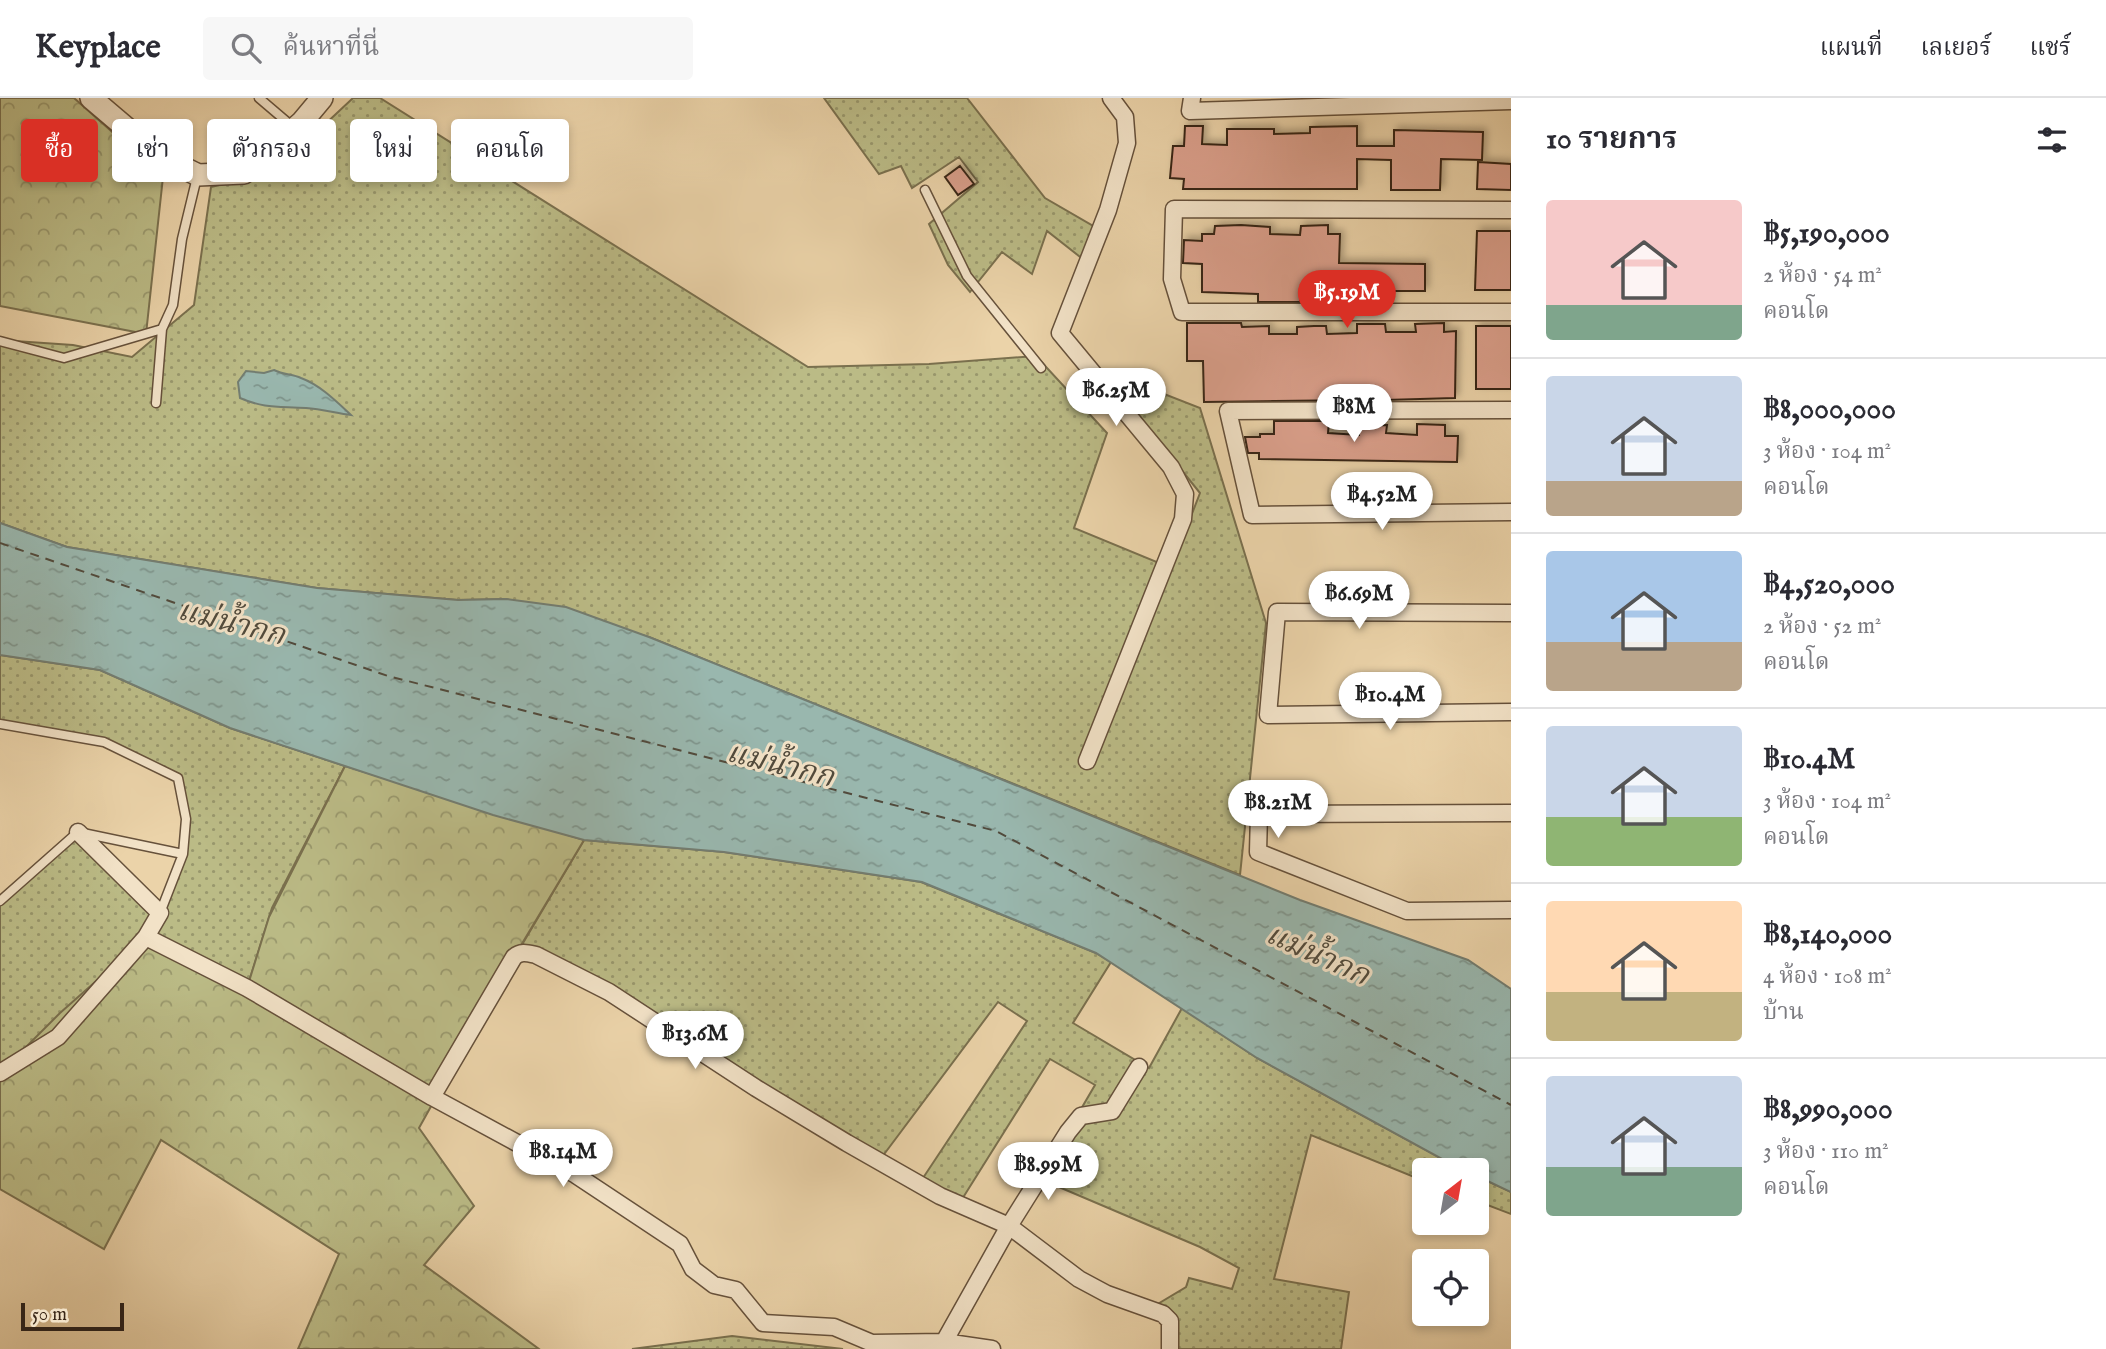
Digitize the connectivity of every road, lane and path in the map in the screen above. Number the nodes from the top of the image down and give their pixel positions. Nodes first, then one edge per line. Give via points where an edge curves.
1 (91, 98) edge
2 (259, 98) edge
3 (321, 98) edge
4 (1111, 98) edge
5 (1192, 98) edge
6 (1489, 100) edge
7 (1511, 101) edge
8 (284, 119) edge
9 (303, 119) edge
10 (198, 175) junction
11 (207, 175) edge
12 (925, 190) dead end
13 (1511, 210) edge
14 (1511, 312) edge
15 (162, 329) junction
16 (0, 341) edge
17 (1041, 368) dead end
18 (156, 403) dead end
19 (1511, 410) edge
20 (1511, 512) edge
21 (1511, 613) edge
22 (1511, 712) edge
23 (0, 724) edge
24 (1087, 761) dead end
25 (1511, 813) edge
26 (78, 832) junction
27 (183, 854) junction
28 (0, 901) edge
29 (1511, 910) edge
30 (160, 913) junction
31 (146, 937) junction
32 (1139, 1067) dead end
33 (0, 1073) edge
34 (432, 1097) junction
35 (1009, 1226) junction
36 (944, 1342) junction
37 (992, 1349) edge
38 (1170, 1349) edge

1 - 10 street via 158,155
2 - 8 lane
3 - 9 street
4 - 24 street via 1125,117 1127,143 1108,210 1060,333 1164,458 1185,494 1183,519
5 - 6 street via 1190,111
6 - 7 street
10 - 11 street
10 - 15 lane via 182,239 173,305
12 - 17 lane via 967,276
13 - 14 street via 1174,209 1171,279 1182,312
15 - 16 lane via 64,358
15 - 18 lane
19 - 20 street via 1228,411 1252,515
21 - 22 street via 1277,612 1268,715
23 - 27 lane via 104,742 178,778 186,819
25 - 29 street via 1259,814 1258,852 1407,911
26 - 27 lane
26 - 28 lane
26 - 30 street
27 - 30 lane
30 - 31 street
31 - 33 street via 58,1037
31 - 34 street via 247,988
32 - 35 street via 1112,1111 1081,1116
34 - 35 street via 514,957 526,952 609,992 756,1088 940,1196
34 - 36 street via 576,1175 680,1244 694,1269 714,1285 736,1290 763,1323 834,1327 872,1343
35 - 36 street
35 - 38 street via 1079,1279 1163,1314 1170,1321
36 - 37 street

